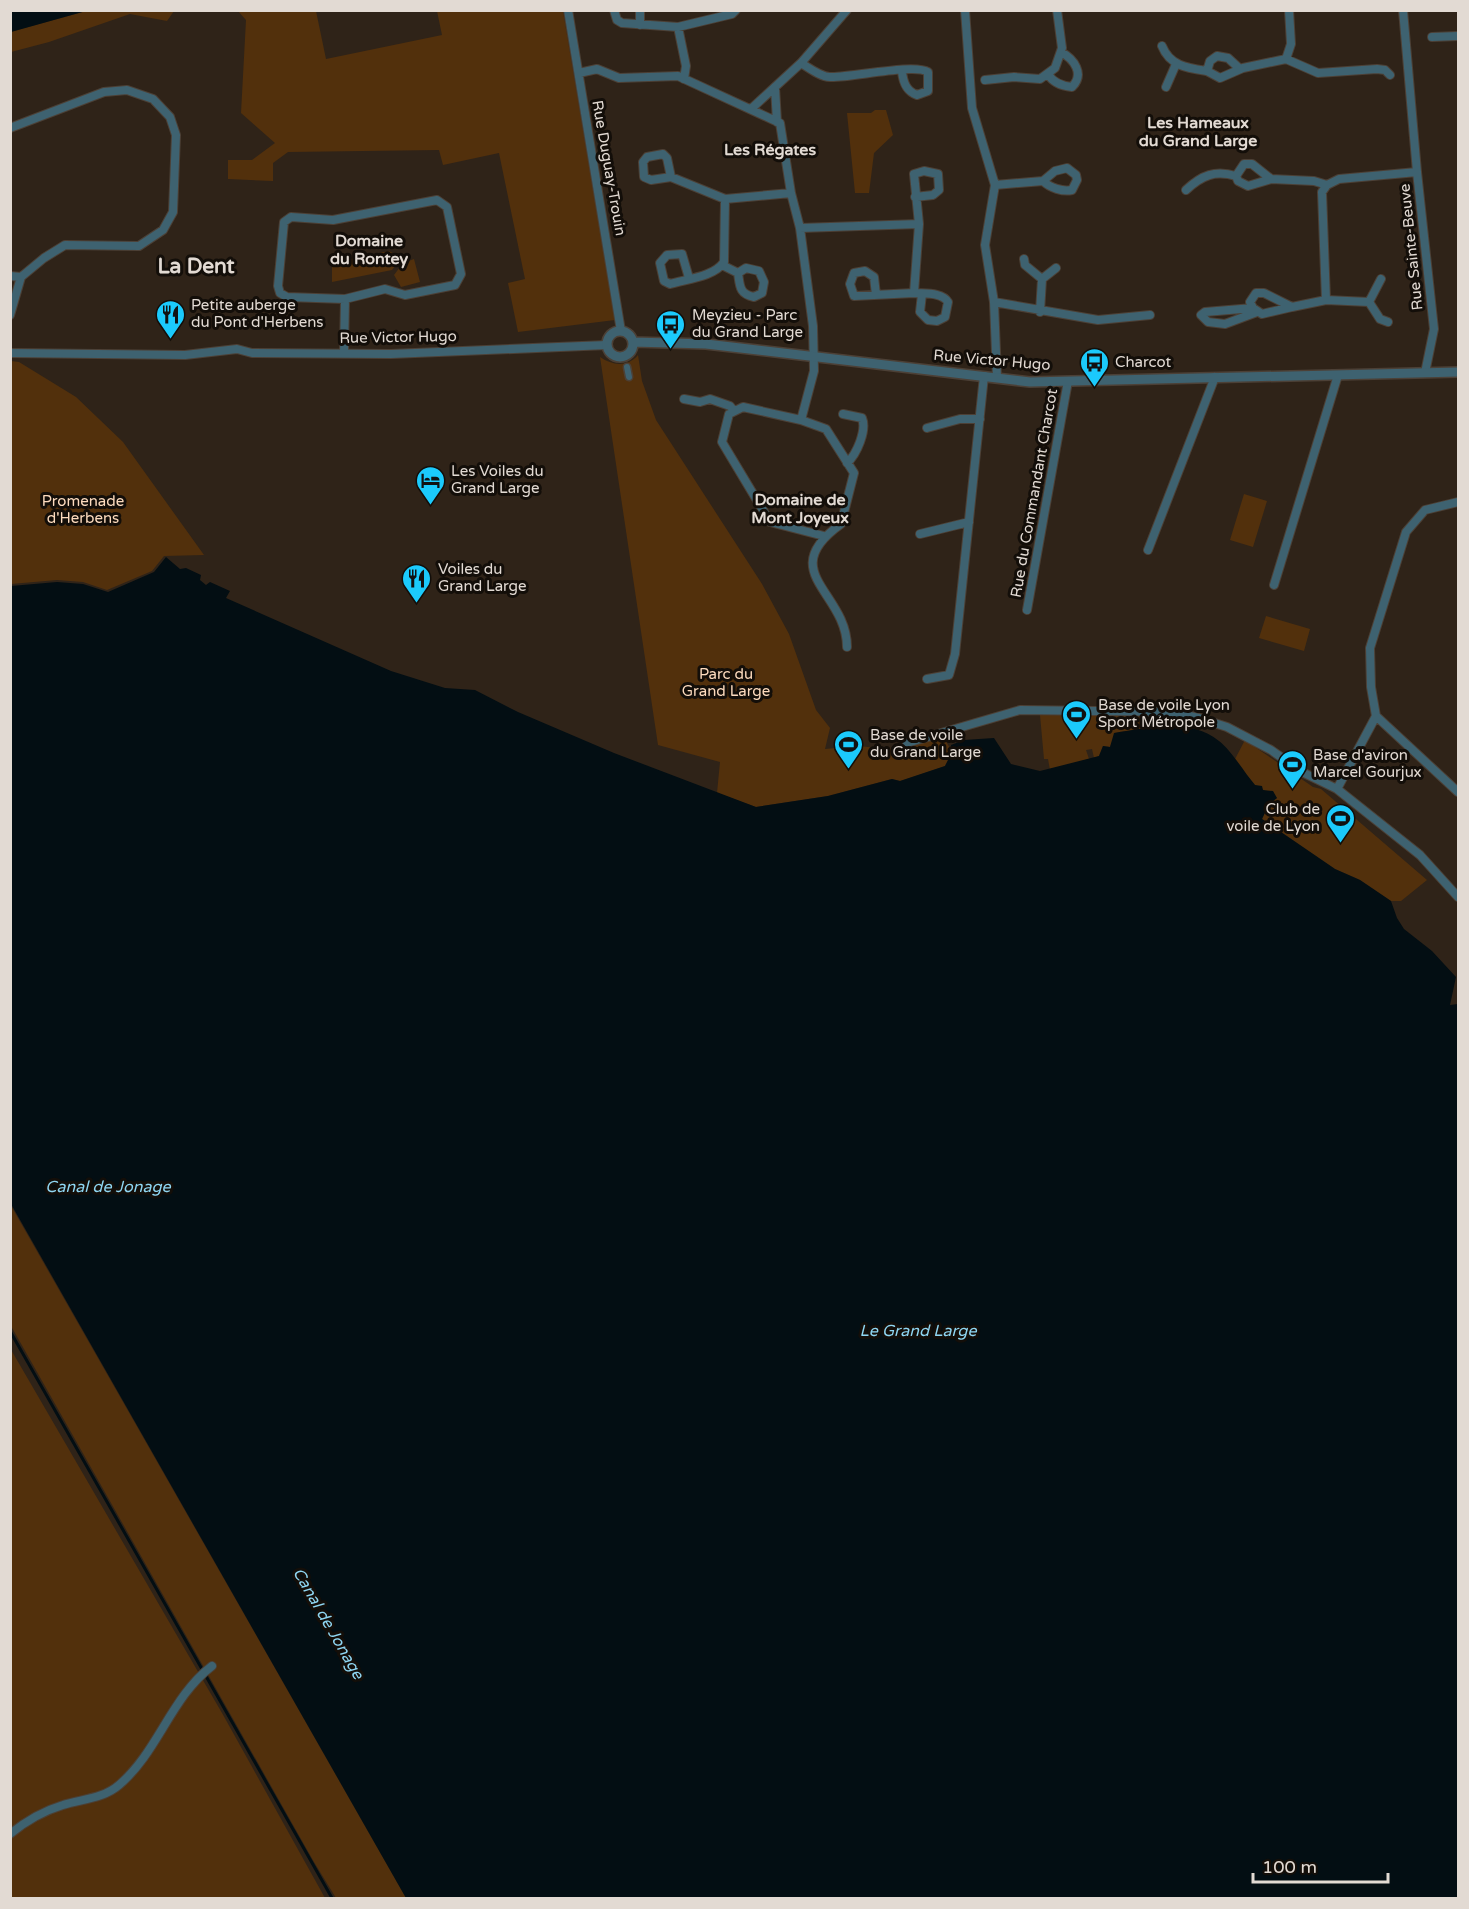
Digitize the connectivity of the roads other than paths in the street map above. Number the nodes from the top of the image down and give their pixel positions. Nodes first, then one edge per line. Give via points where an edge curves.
1 (567, 10) edge
2 (614, 10) edge
3 (640, 10) edge
4 (736, 10) edge
5 (847, 10) edge
6 (965, 10) edge
7 (1057, 10) edge
8 (1289, 10) edge
9 (1403, 10) edge
10 (715, 14) edge
11 (640, 24) junction
12 (678, 27) junction
13 (1458, 36) edge
14 (1432, 37) dead end
15 (1162, 46) dead end
16 (1061, 52) junction
17 (1286, 59) junction
18 (801, 63) junction
19 (1176, 64) junction
20 (1240, 69) junction
21 (902, 71) dead end
22 (1207, 71) junction
23 (579, 73) junction
24 (1048, 74) junction
25 (1390, 75) dead end
26 (684, 78) junction
27 (985, 80) dead end
28 (776, 87) junction
29 (1166, 87) dead end
30 (751, 110) junction
31 (777, 122) junction
32 (10, 128) edge
33 (1417, 172) junction
34 (1236, 176) junction
35 (671, 177) dead end
36 (1271, 179) junction
37 (1043, 181) dead end
38 (995, 185) junction
39 (1328, 185) junction
40 (1186, 190) dead end
41 (791, 193) junction
42 (915, 197) dead end
43 (725, 199) junction
44 (919, 224) junction
45 (800, 228) junction
46 (1024, 259) dead end
47 (722, 265) junction
48 (1056, 268) dead end
49 (738, 273) dead end
50 (10, 276) edge
51 (21, 278) junction
52 (689, 278) junction
53 (1042, 279) junction
54 (1381, 279) dead end
55 (876, 295) dead end
56 (345, 299) junction
57 (1326, 300) junction
58 (994, 302) junction
59 (1369, 302) junction
60 (1292, 307) junction
61 (1255, 310) junction
62 (1040, 312) junction
63 (10, 315) edge
64 (1150, 315) dead end
65 (1388, 322) dead end
66 (621, 331) junction
67 (633, 342) junction
68 (607, 345) junction
69 (10, 353) edge
70 (344, 353) junction
71 (814, 356) junction
72 (627, 367) dead end
73 (1458, 372) edge
74 (1425, 373) junction
75 (1338, 375) junction
76 (984, 376) junction
77 (629, 377) dead end
78 (1215, 377) junction
79 (997, 378) junction
80 (1068, 381) junction
81 (684, 399) dead end
82 (734, 411) junction
83 (843, 414) dead end
84 (980, 419) junction
85 (801, 420) junction
86 (927, 428) dead end
87 (848, 463) junction
88 (1458, 502) edge
89 (969, 522) junction
90 (920, 534) dead end
91 (824, 536) junction
92 (1148, 550) dead end
93 (1274, 585) dead end
94 (1027, 610) dead end
95 (847, 647) dead end
96 (927, 679) dead end
97 (1376, 716) junction
98 (907, 743) dead end
99 (1337, 789) junction
100 (1458, 792) edge
101 (1458, 897) edge
102 (212, 1666) dead end
103 (10, 1834) edge

1 - 23 street, Rue Duguay-Trouin
2 - 11 street via 617,20
3 - 11 street
4 - 10 street
5 - 18 street
6 - 38 street via 972,108
7 - 16 street
8 - 17 street via 1291,44
9 - 33 street
10 - 12 street
11 - 12 street
12 - 26 street via 686,66
13 - 14 street
15 - 19 street
16 - 24 street
16 - 24 street via 1076,66 1077,82 1072,87 1065,86 1051,80
17 - 20 street
17 - 25 street via 1318,73 1377,69
18 - 21 street via 828,78
18 - 28 street
19 - 22 street
19 - 29 street
20 - 22 street via 1220,78
20 - 22 street via 1228,58 1218,56 1210,61
23 - 26 street via 597,69 619,78
23 - 66 street, Rue Duguay-Trouin
24 - 27 street via 1040,79
26 - 30 street
28 - 30 street
28 - 31 street
30 - 31 street
31 - 41 street
32 - 51 street via 104,92 126,90 153,99 170,117 176,135 173,212 163,230 139,246 66,245
33 - 39 street, Rue Sainte-Beuve via 1339,179
33 - 74 street, Rue Sainte-Beuve via 1434,329
34 - 36 street, Rue Sainte-Beuve via 1248,186
34 - 36 street, Rue Sainte-Beuve via 1244,164 1252,164
34 - 40 street, Rue Sainte-Beuve via 1213,173
35 - 43 street
36 - 39 street, Rue Sainte-Beuve
37 - 38 street
38 - 58 street via 986,245
39 - 57 street via 1322,192
41 - 43 street
41 - 45 street
42 - 44 street
43 - 47 street
44 - 45 street
44 - 55 street via 918,293
45 - 71 street
46 - 53 street via 1025,265
47 - 49 street
47 - 52 street
48 - 53 street
50 - 51 street
51 - 63 street
52 - 52 street via 670,284 664,281 662,259 682,254
53 - 62 street
54 - 59 street
56 - 56 street via 287,297 280,293 282,225 286,220 333,220 437,200 447,207 461,274 455,285 405,295 385,289
56 - 70 street
57 - 59 street
57 - 60 street
58 - 62 street
58 - 79 street
59 - 65 street via 1380,319
60 - 61 street via 1269,314
60 - 61 street via 1256,293 1251,298
61 - 61 street via 1205,312 1201,315 1208,322 1225,324
62 - 64 street via 1098,320
66 - 67 street
66 - 68 street via 613,333
67 - 68 street via 629,354 621,357 610,352
67 - 71 street, Rue Victor Hugo via 706,344
68 - 70 street, Rue Victor Hugo
69 - 70 street, Rue Victor Hugo via 185,355 237,349 252,353
71 - 76 street, Rue Victor Hugo
71 - 85 street
72 - 77 street
73 - 74 street, Rue Victor Hugo
74 - 75 street, Rue Victor Hugo
75 - 78 street, Rue Victor Hugo
75 - 93 street
76 - 79 street, Rue Victor Hugo
76 - 84 street
78 - 80 street, Rue Victor Hugo
78 - 92 street
79 - 80 street, Rue Victor Hugo
80 - 94 street, Rue du Commandant Charcot
81 - 82 street via 710,399
82 - 85 street via 743,407
82 - 91 street via 729,414 722,442 770,522
83 - 87 street via 862,418 864,423 855,456
84 - 86 street via 960,419
84 - 89 street
85 - 87 street via 826,429
87 - 91 street via 854,473 842,524
88 - 97 street via 1425,510 1406,532 1370,648
89 - 90 street
89 - 96 street via 955,654 948,675
91 - 95 street via 813,550 812,567 847,632
97 - 99 street
97 - 100 street
98 - 99 street via 1020,710 1171,712 1227,727
99 - 101 street via 1420,855
102 - 103 street via 199,1676 137,1767 117,1787 49,1809

